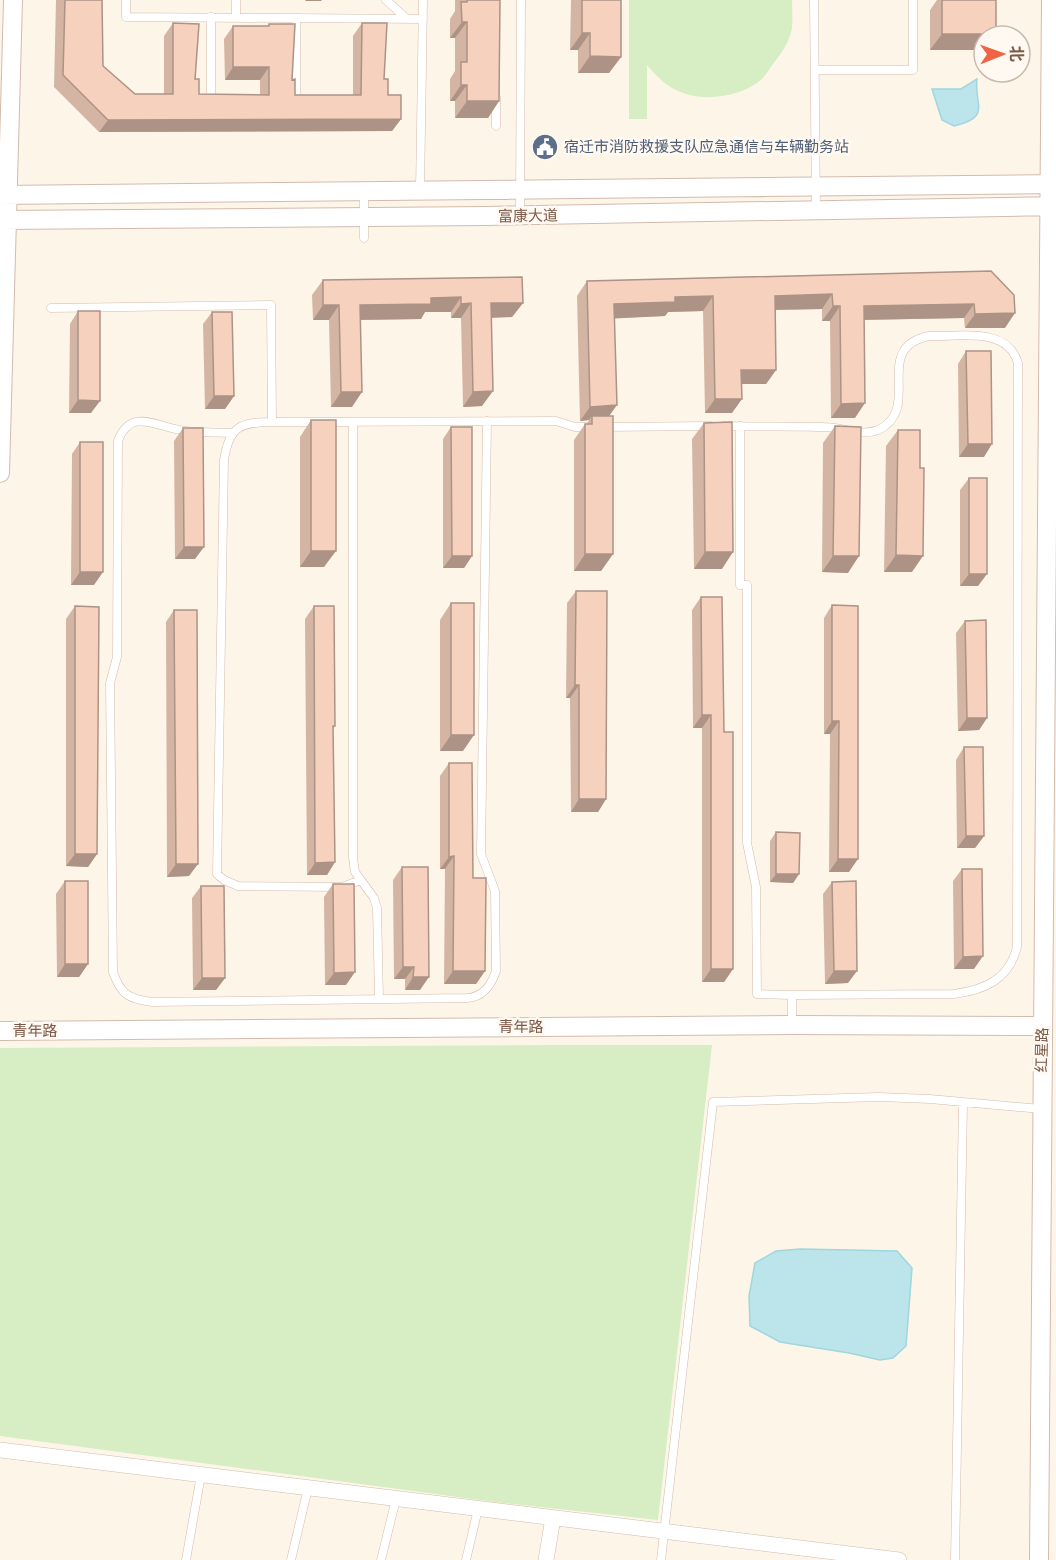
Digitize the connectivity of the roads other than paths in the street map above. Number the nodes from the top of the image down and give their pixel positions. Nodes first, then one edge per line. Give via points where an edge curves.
1 (13, 0) edge
2 (126, 0) edge
3 (236, 0) edge
4 (386, 0) edge
5 (423, 0) edge
6 (521, 0) edge
7 (814, 0) edge
8 (913, 0) edge
9 (1050, 0) edge
10 (211, 17) junction
11 (236, 18) junction
12 (296, 18) junction
13 (407, 19) junction
14 (423, 19) junction
15 (815, 70) junction
16 (496, 92) edge
17 (211, 99) edge
18 (296, 101) edge
19 (496, 126) dead end
20 (1053, 184) edge
21 (816, 188) junction
22 (520, 190) junction
23 (364, 191) junction
24 (420, 191) junction
25 (4, 195) edge
26 (1052, 206) edge
27 (816, 211) junction
28 (520, 216) junction
29 (364, 217) junction
30 (3, 220) edge
31 (364, 238) dead end
32 (51, 308) dead end
33 (353, 422) junction
34 (487, 422) junction
35 (272, 423) junction
36 (740, 426) junction
37 (233, 433) junction
38 (0, 473) edge
39 (362, 880) junction
40 (792, 995) junction
41 (379, 999) junction
42 (792, 1025) junction
43 (1042, 1026) junction
44 (0, 1031) edge
45 (963, 1103) junction
46 (1044, 1112) junction
47 (0, 1450) edge
48 (201, 1475) junction
49 (308, 1488) junction
50 (396, 1499) junction
51 (478, 1509) junction
52 (553, 1518) junction
53 (665, 1532) junction
54 (816, 1556) edge
55 (186, 1560) edge
56 (291, 1560) edge
57 (381, 1560) edge
58 (466, 1560) edge
59 (546, 1560) edge
60 (661, 1560) edge
61 (899, 1560) edge
62 (956, 1560) edge
63 (1039, 1560) edge

1 - 25 street
2 - 10 lane via 126,17
3 - 11 lane
4 - 13 lane
5 - 14 lane
6 - 22 lane
7 - 15 lane
8 - 15 lane via 913,70
9 - 20 street, 红星路
10 - 11 lane
10 - 17 lane
11 - 12 lane
12 - 13 lane
12 - 18 lane
13 - 14 lane
14 - 24 lane
15 - 21 lane
16 - 19 lane
20 - 21 street, 富康大道
20 - 26 street, 红星路
21 - 22 street, 富康大道
21 - 27 lane
22 - 24 street, 富康大道
22 - 28 lane
23 - 24 street, 富康大道
23 - 25 street, 富康大道
23 - 29 lane
25 - 30 street
26 - 27 street, 富康大道
26 - 43 street, 红星路
27 - 28 street, 富康大道
28 - 29 street, 富康大道
29 - 30 street, 富康大道
29 - 31 lane
30 - 38 street
32 - 35 lane via 271,305
33 - 34 lane
33 - 35 lane
33 - 39 lane via 353,858 355,872
34 - 36 lane via 556,421 575,427
34 - 41 lane via 481,844 497,903 496,971 492,983 476,998
35 - 37 lane via 251,422
36 - 40 lane via 740,585 747,585 747,843 756,887 757,994
36 - 40 lane via 876,431 894,418 899,408 899,362 903,350 919,338 998,338 1016,354 1015,954 1000,976 974,991
37 - 39 lane via 224,460 217,874 238,886 342,887
37 - 41 lane via 184,431 147,421 128,425 118,441 117,657 110,683 113,972 125,995 152,1002
39 - 41 lane via 377,908
40 - 42 lane
42 - 43 street, 青年路
42 - 44 street, 青年路
43 - 46 street, 红星路
45 - 46 lane
45 - 53 lane via 879,1097 713,1102
45 - 62 lane
46 - 63 street, 红星路
47 - 48 street
48 - 49 street
48 - 55 lane
49 - 50 street
49 - 56 lane
50 - 51 street
50 - 57 lane
51 - 52 street
51 - 58 lane
52 - 53 street
52 - 59 street
53 - 54 street
53 - 60 lane
54 - 61 street

